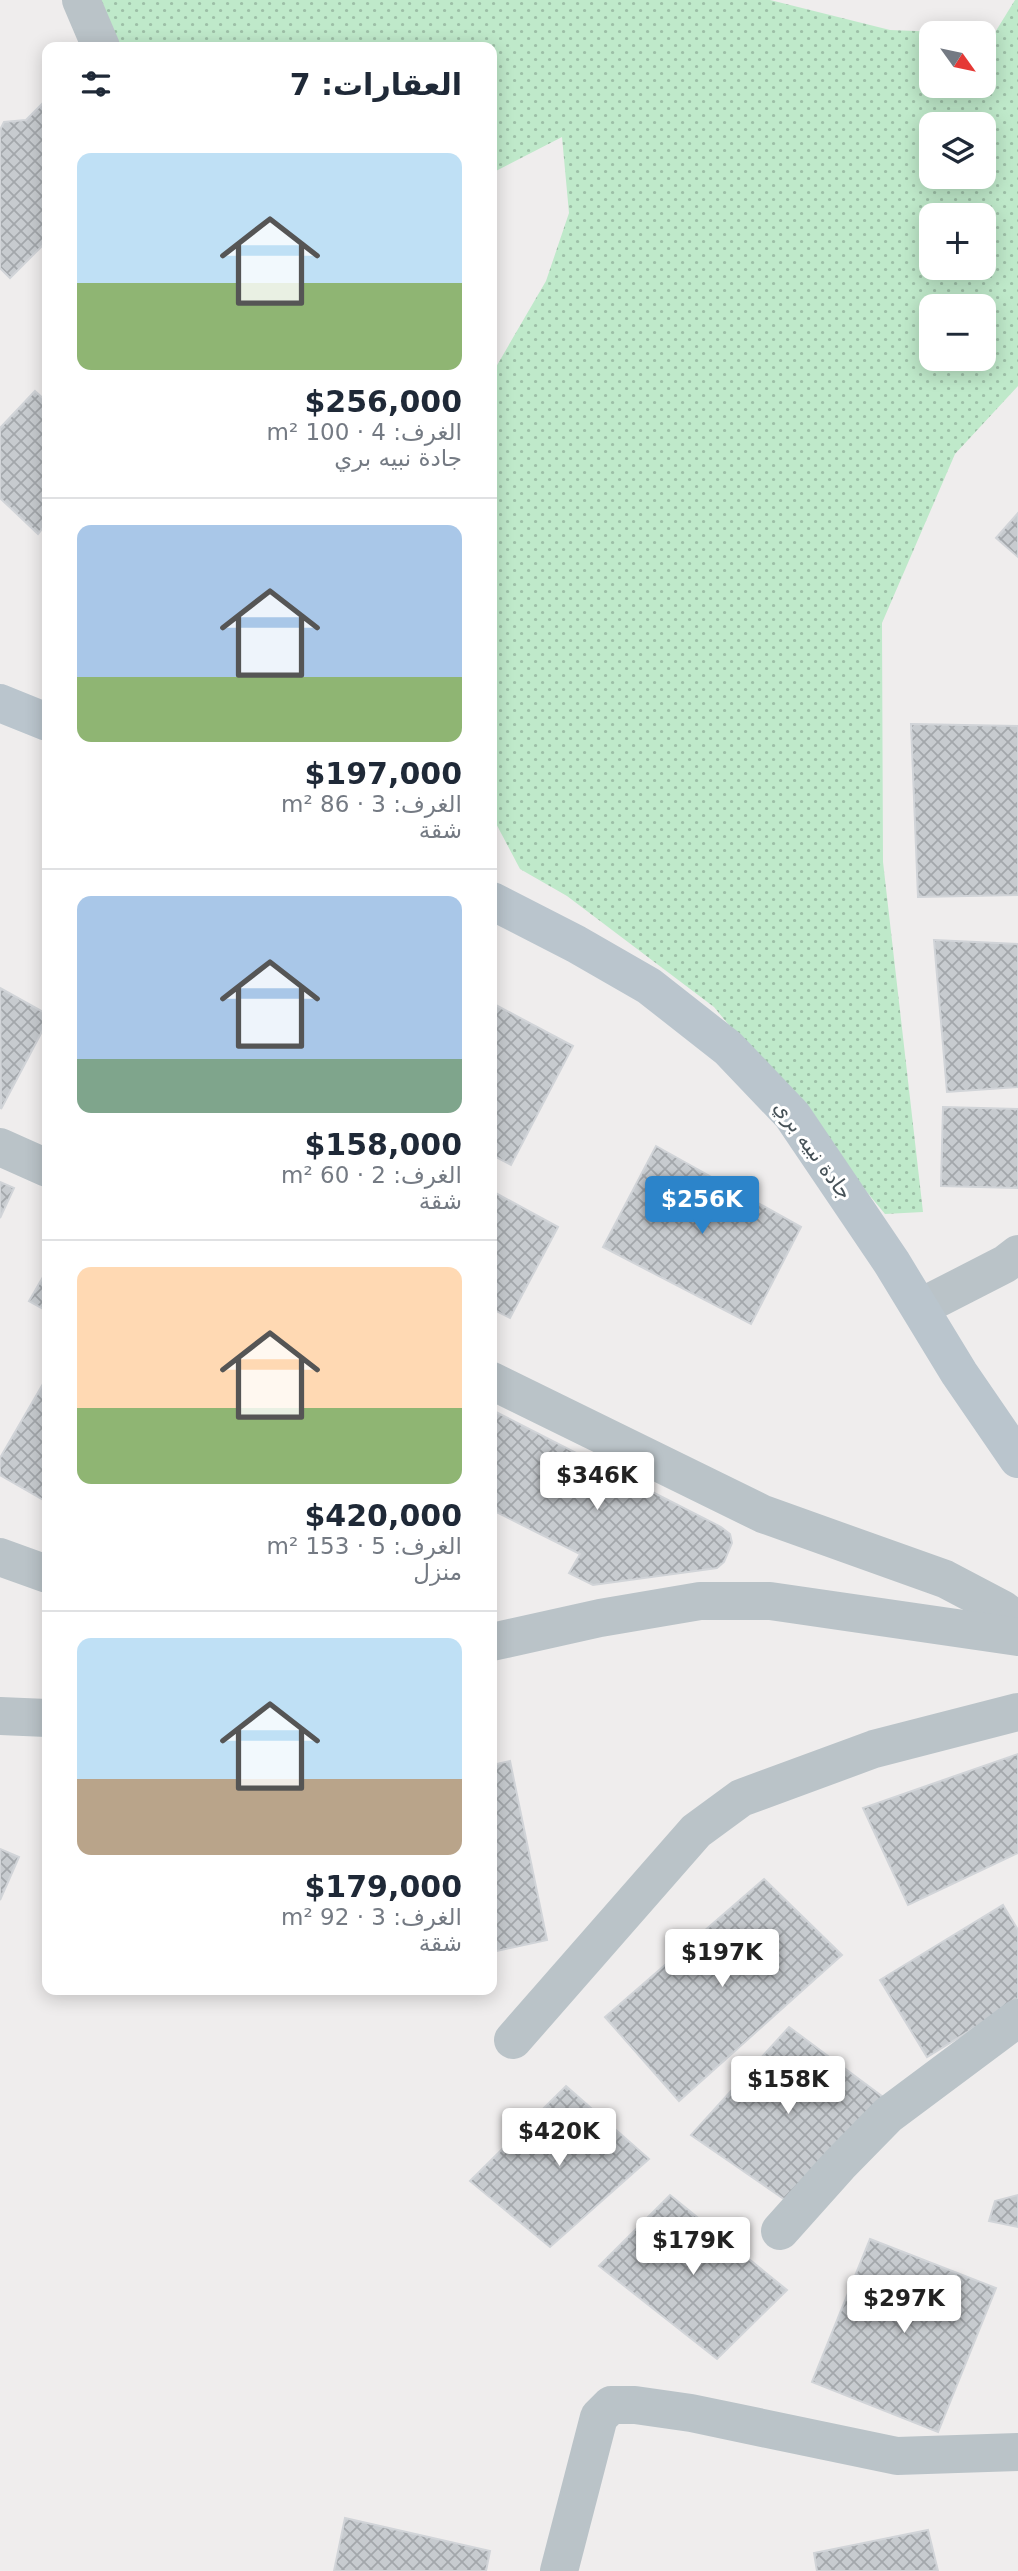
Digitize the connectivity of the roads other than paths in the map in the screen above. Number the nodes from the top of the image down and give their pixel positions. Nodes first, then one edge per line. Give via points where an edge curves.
1 (81, 0) edge
2 (99, 42) edge
3 (0, 703) edge
4 (42, 720) edge
5 (497, 904) edge
6 (0, 1147) edge
7 (42, 1166) edge
8 (1018, 1254) edge
9 (920, 1307) junction
10 (497, 1383) edge
11 (1018, 1459) edge
12 (0, 1557) edge
13 (42, 1572) edge
14 (1018, 1621) edge
15 (1018, 1637) edge
16 (497, 1641) edge
17 (1018, 1712) edge
18 (0, 1716) edge
19 (42, 1718) edge
20 (1018, 2018) edge
21 (513, 2040) dead end
22 (780, 2231) dead end
23 (1018, 2452) edge
24 (559, 2571) edge

1 - 2 street
3 - 4 street
5 - 9 street, جادة نبيه بري via 649,986 728,1048 792,1115
6 - 7 street
8 - 9 street
9 - 11 street, جادة نبيه بري
10 - 14 street via 763,1514 945,1579
12 - 13 street
15 - 16 street via 771,1601 700,1601
17 - 21 street via 874,1749 741,1798 696,1831
18 - 19 street
20 - 22 street via 888,2115
23 - 24 street via 897,2456 691,2413 611,2405 599,2417

